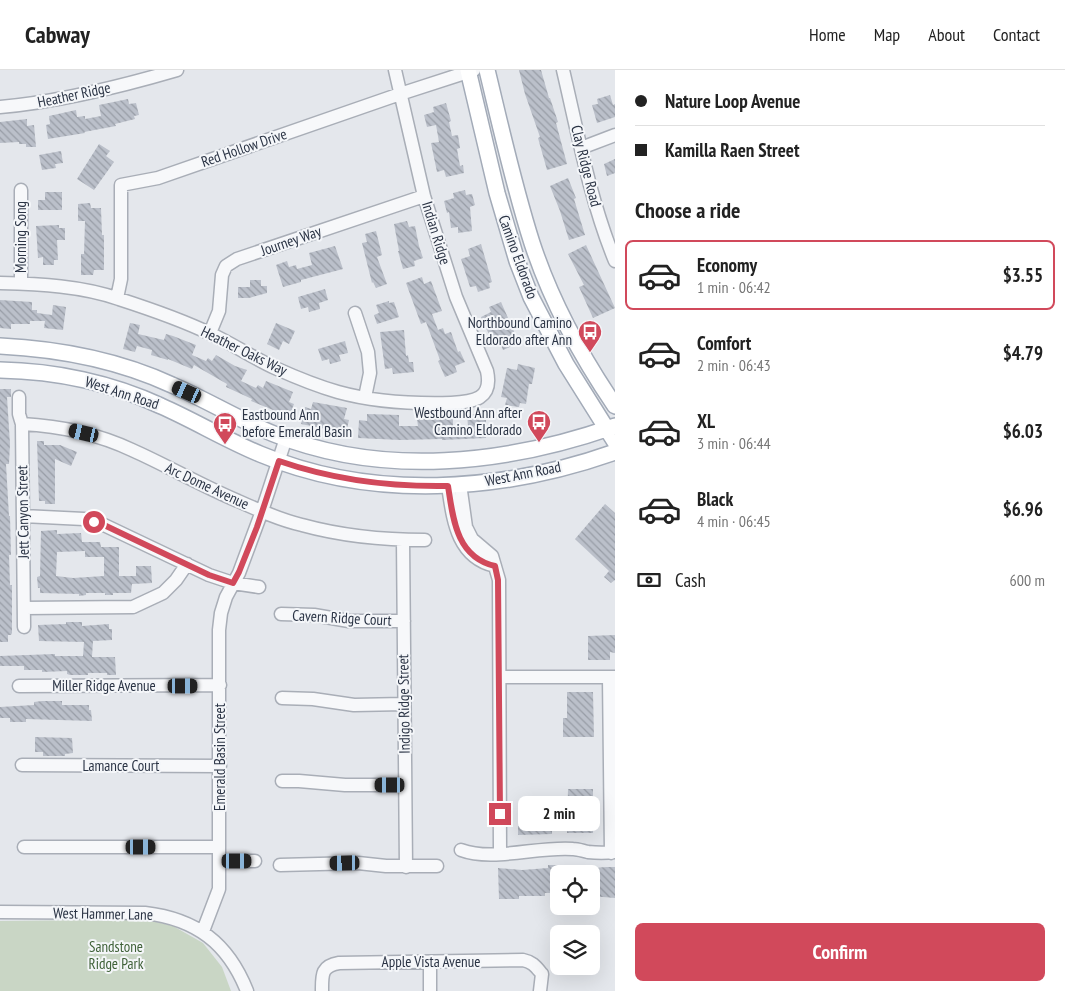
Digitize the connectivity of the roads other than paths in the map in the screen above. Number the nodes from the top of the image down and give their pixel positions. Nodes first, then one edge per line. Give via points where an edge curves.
1 (177, 70) edge
2 (395, 70) edge
3 (487, 70) edge
4 (563, 70) edge
5 (470, 71) edge
6 (400, 94) junction
7 (0, 107) edge
8 (615, 135) edge
9 (581, 148) junction
10 (20, 190) dead end
11 (424, 196) junction
12 (615, 261) edge
13 (0, 283) edge
14 (21, 283) junction
15 (117, 298) junction
16 (355, 313) dead end
17 (210, 333) junction
18 (0, 346) edge
19 (0, 370) edge
20 (486, 391) joint
21 (20, 397) dead end
22 (366, 397) junction
23 (615, 406) edge
24 (22, 424) junction
25 (611, 428) edge
26 (286, 438) junction
27 (615, 442) edge
28 (615, 452) edge
29 (279, 461) junction
30 (454, 485) junction
31 (262, 511) junction
32 (23, 516) junction
33 (403, 540) junction
34 (425, 540) dead end
35 (187, 564) junction
36 (233, 583) junction
37 (259, 587) dead end
38 (24, 608) junction
39 (281, 614) dead end
40 (404, 621) junction
41 (24, 627) dead end
42 (612, 677) edge
43 (500, 678) junction
44 (220, 685) junction
45 (19, 686) dead end
46 (282, 698) dead end
47 (404, 704) junction
48 (22, 765) dead end
49 (220, 766) junction
50 (282, 781) dead end
51 (405, 785) junction
52 (24, 847) dead end
53 (219, 847) junction
54 (461, 850) dead end
55 (500, 853) junction
56 (613, 853) edge
57 (219, 861) junction
58 (255, 861) dead end
59 (280, 865) dead end
60 (436, 866) dead end
61 (406, 867) junction
62 (0, 912) edge
63 (203, 932) junction
64 (430, 962) junction
65 (247, 991) edge
66 (322, 991) edge
67 (430, 991) edge
68 (540, 991) edge

1 - 7 street, Heather Ridge via 136,82
2 - 6 street, Indian Ridge
3 - 23 main road, Camino Eldorado via 523,214 539,262 569,330
4 - 9 street, Clay Ridge Road
5 - 6 street, Red Hollow Drive
5 - 25 main road, Camino Eldorado via 497,193 517,261 566,364
6 - 11 street, Indian Ridge
6 - 15 street, Red Hollow Drive via 158,178 121,185 121,279
8 - 9 street
9 - 12 street, Clay Ridge Road via 600,220
10 - 14 street, Morning Song
11 - 17 street, Journey Way via 237,259 226,266 222,275 219,311
11 - 20 street, Indian Ridge via 456,297 487,370 489,381
13 - 14 street, Heather Oaks Way
14 - 15 street, Heather Oaks Way via 62,286
15 - 17 street, Heather Oaks Way
16 - 22 street via 368,352 370,373
17 - 22 street, Heather Oaks Way via 275,368 338,392
18 - 26 main road, West Ann Road via 64,352 137,371
19 - 29 main road, West Ann Road via 51,374 109,387 159,405 218,436
20 - 22 street, Heather Oaks Way via 470,402 418,404
21 - 24 street, Jett Canyon Street
24 - 31 street, Arc Dome Avenue via 62,428 131,449
24 - 32 street, Jett Canyon Street
25 - 26 main road, West Ann Road via 565,442 501,455 435,461 360,456
25 - 27 main road, Camino Eldorado
26 - 29 street, Emerald Basin Street
28 - 30 main road, West Ann Road via 542,472
29 - 30 main road, West Ann Road via 328,476 360,481
29 - 31 street, Emerald Basin Street
30 - 43 street via 452,515 459,538 476,557 495,566
31 - 33 street, Arc Dome Avenue via 301,525 351,535
31 - 36 street, Emerald Basin Street
32 - 35 street via 84,519 104,525
32 - 38 street, Jett Canyon Street
33 - 34 street, Arc Dome Avenue
33 - 40 street, Indigo Ridge Street
35 - 36 street
35 - 38 street via 163,593 133,607
36 - 37 street
36 - 44 street, Emerald Basin Street via 221,613
38 - 41 street, Jett Canyon Street
39 - 40 street, Cavern Ridge Court via 349,621
40 - 47 street, Indigo Ridge Street
42 - 43 street
42 - 56 street
43 - 55 street
44 - 45 street, Miller Ridge Avenue
44 - 49 street, Emerald Basin Street
46 - 47 street via 354,705
47 - 51 street, Indigo Ridge Street
48 - 49 street, Lamance Court
49 - 53 street, Emerald Basin Street
50 - 51 street
51 - 61 street, Indigo Ridge Street
52 - 53 street
53 - 57 street, Emerald Basin Street
54 - 55 street
55 - 56 street via 574,849
57 - 58 street
57 - 63 street, Emerald Basin Street via 219,889
59 - 61 street via 358,863
60 - 61 street
62 - 63 street, West Hammer Lane via 166,915
63 - 65 street, West Hammer Lane via 225,952
64 - 66 street, Apple Vista Avenue via 339,963 327,967 322,974
64 - 67 street
64 - 68 street, Apple Vista Avenue via 523,960 535,965 542,974

